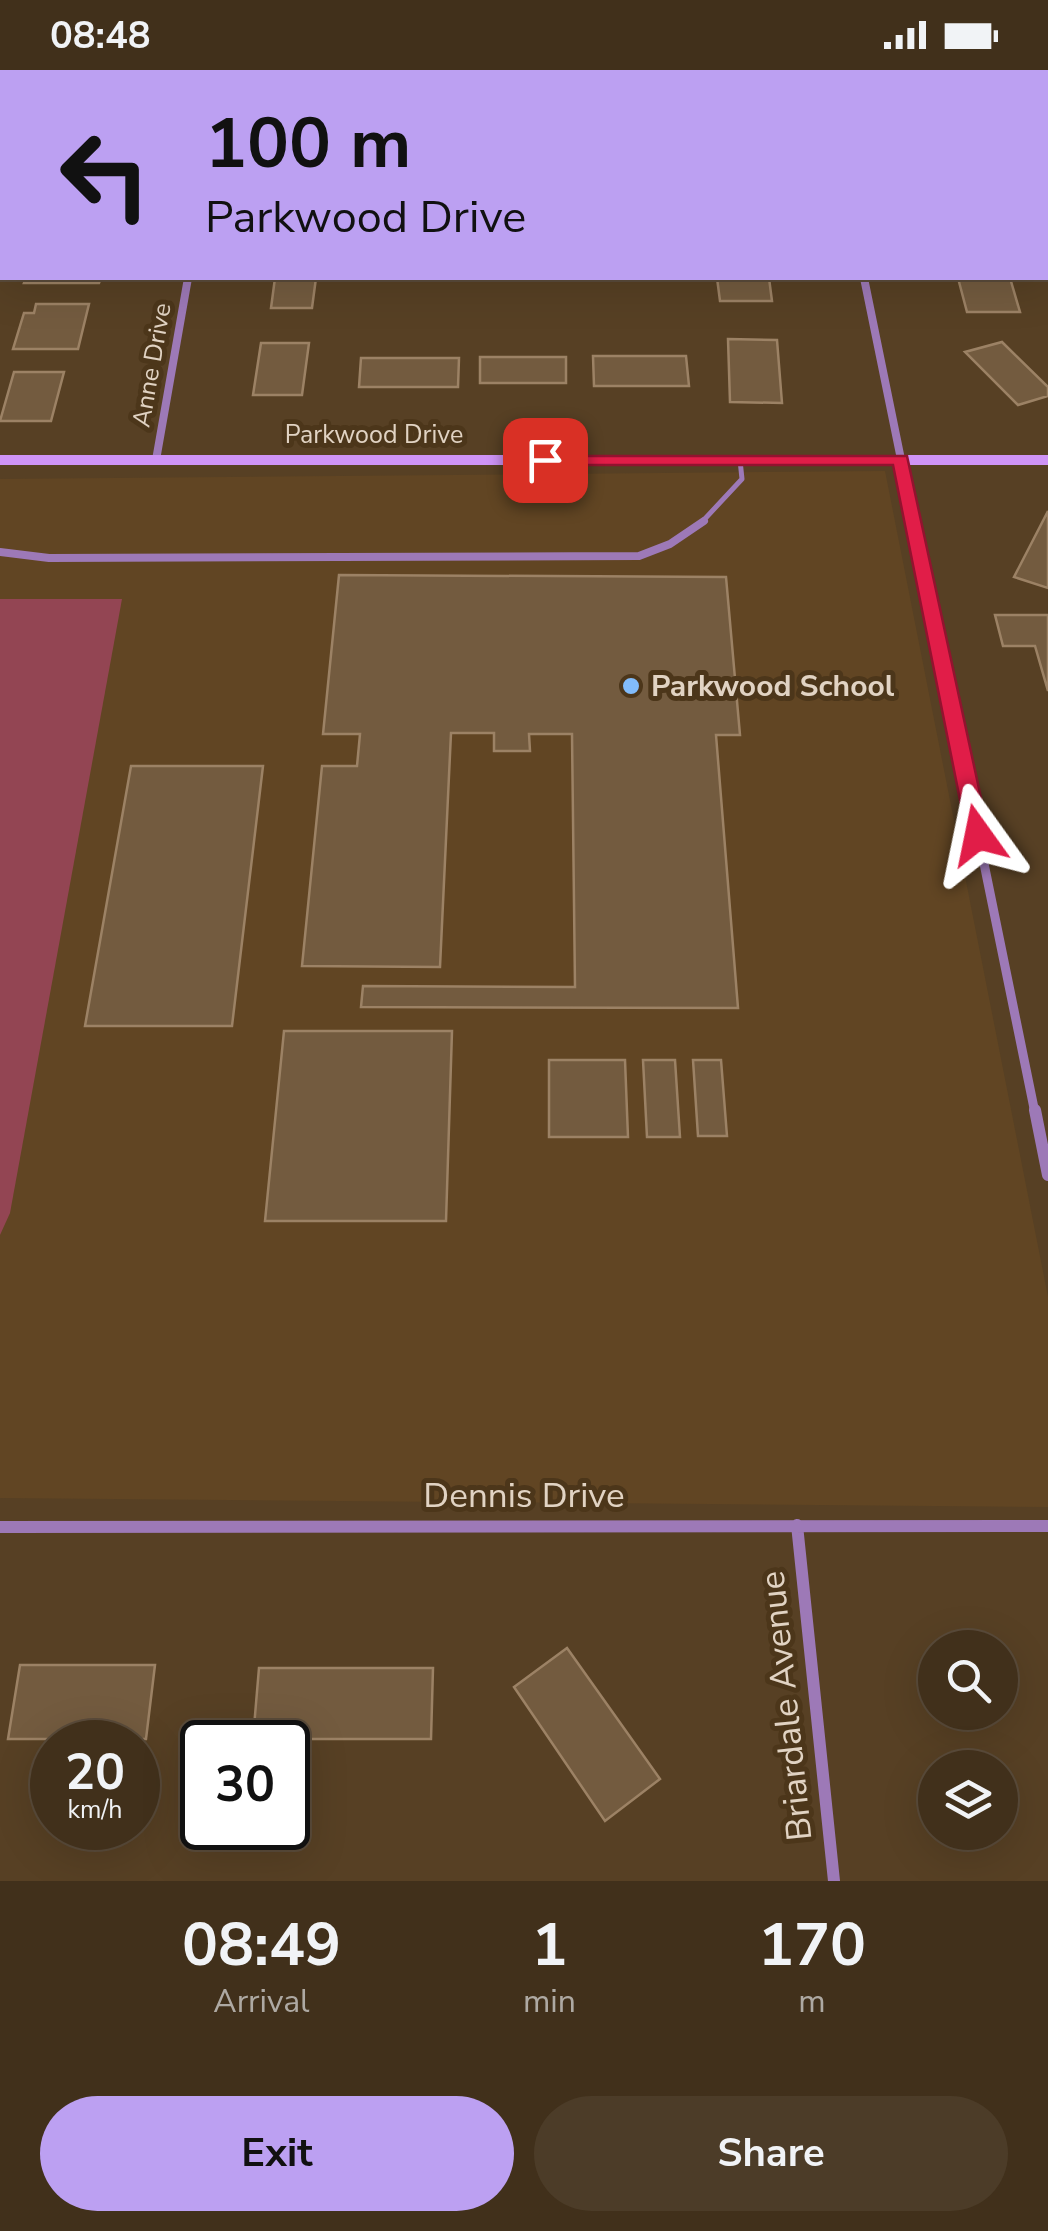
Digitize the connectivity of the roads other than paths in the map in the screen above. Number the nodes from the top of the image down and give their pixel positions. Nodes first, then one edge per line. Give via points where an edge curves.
1 (188, 280) edge
2 (864, 280) edge
3 (0, 460) edge
4 (156, 460) junction
5 (740, 460) junction
6 (901, 460) junction
7 (1048, 460) edge
8 (0, 552) edge
9 (1048, 1175) edge
10 (797, 1524) junction
11 (0, 1526) edge
12 (1048, 1526) edge
13 (834, 1881) edge

1 - 4 street, Anne Drive
2 - 6 street
3 - 4 street, Parkwood Drive
4 - 5 street, Parkwood Drive
5 - 6 street, Parkwood Drive
5 - 8 lane via 742,480 730,497 674,546 640,556 49,558
6 - 7 street, Parkwood Drive
6 - 9 street
10 - 11 street, Dennis Drive
10 - 12 street, Dennis Drive
10 - 13 street, Briardale Avenue

